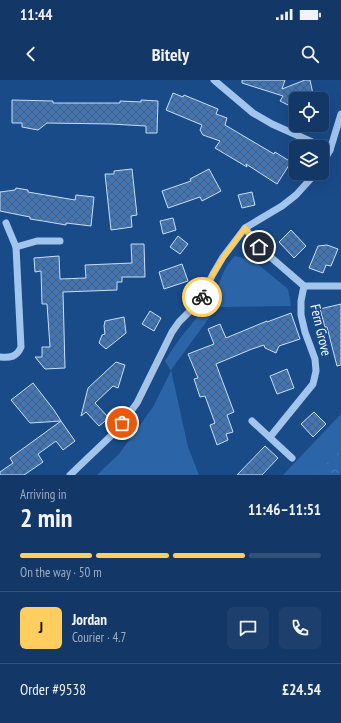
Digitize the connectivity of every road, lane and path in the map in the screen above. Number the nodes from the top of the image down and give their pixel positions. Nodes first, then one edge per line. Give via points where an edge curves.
1 (218, 81) edge
2 (341, 114) edge
3 (330, 150) joint
4 (310, 180) edge
5 (6, 223) dead end
6 (245, 228) junction
7 (60, 241) dead end
8 (16, 247) junction
9 (304, 286) junction
10 (341, 286) edge
11 (0, 358) edge
12 (252, 421) dead end
13 (270, 437) junction
14 (292, 458) dead end
15 (70, 475) edge

1 - 3 street via 253,113
2 - 3 street
4 - 6 street via 287,203
5 - 8 street
6 - 9 street via 259,247
6 - 15 street via 223,258 198,303 172,332 137,404 115,432
7 - 8 street via 37,241
8 - 11 street via 20,347 15,356
9 - 10 street
9 - 13 street, Fern Grove via 301,315 315,359 316,371 313,384
12 - 13 street
13 - 14 street

